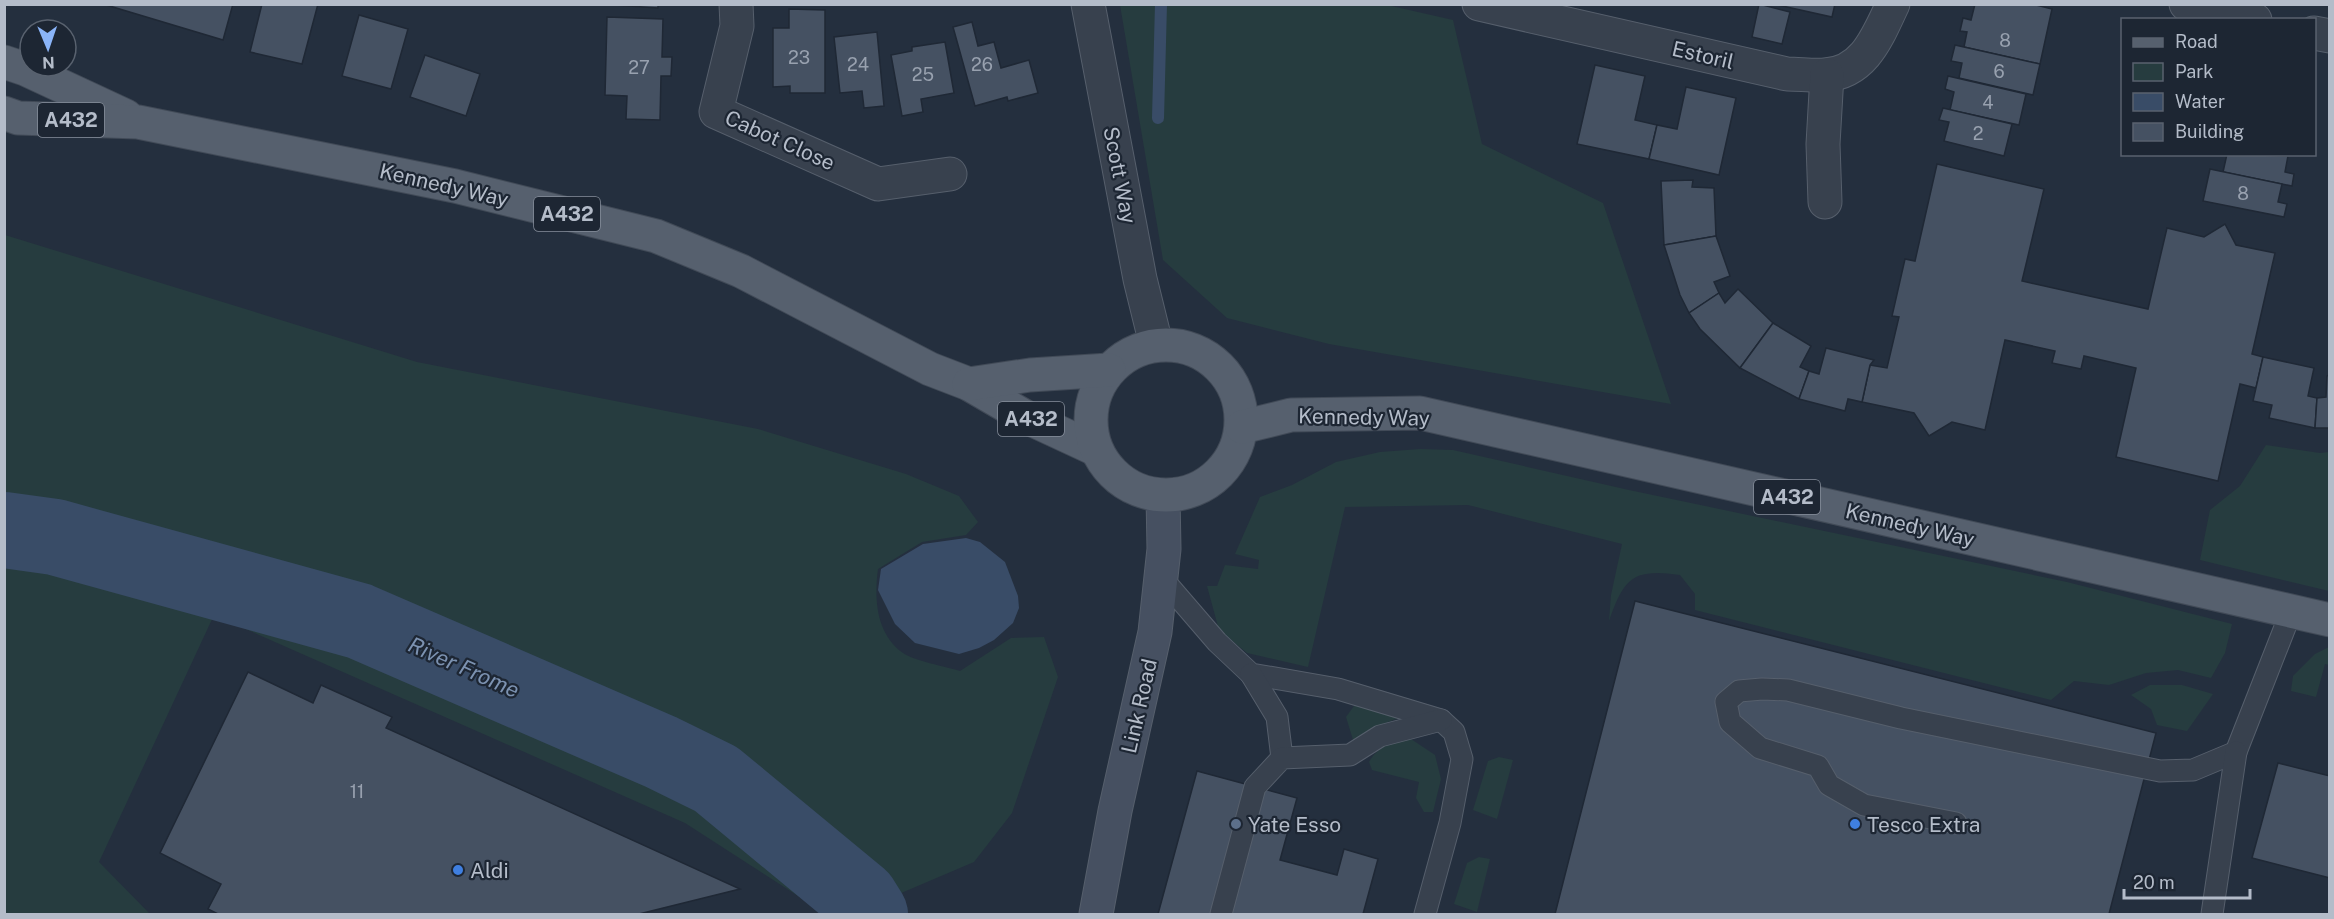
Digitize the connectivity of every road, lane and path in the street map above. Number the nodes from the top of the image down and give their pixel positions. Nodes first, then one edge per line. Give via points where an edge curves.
1 (736, 4) edge
2 (1088, 4) edge
3 (1479, 4) edge
4 (1893, 4) edge
5 (2186, 4) edge
6 (2246, 18) edge
7 (4, 62) edge
8 (1827, 75) junction
9 (4, 114) edge
10 (138, 122) junction
11 (950, 174) dead end
12 (1825, 202) dead end
13 (1156, 344) junction
14 (1108, 370) junction
15 (969, 384) junction
16 (1242, 428) junction
17 (1095, 449) junction
18 (1163, 496) junction
19 (1161, 577) junction
20 (2291, 612) junction
21 (2330, 620) edge
22 (1251, 674) junction
23 (1441, 720) junction
24 (2236, 752) junction
25 (1282, 758) junction
26 (1956, 823) dead end
27 (1096, 915) edge
28 (1221, 915) edge
29 (1425, 915) edge
30 (2212, 915) edge

1 - 11 street, Cabot Close via 737,26 716,112 878,184
2 - 13 street, Scott Way
3 - 8 street, Estoril via 1788,74
4 - 8 street, Estoril via 1871,50 1853,67
5 - 6 street
7 - 10 main road, Kennedy Way / A432
8 - 12 street
9 - 10 main road, Kennedy Way / A432 via 18,118
10 - 15 main road, Kennedy Way / A432 via 455,186 656,236 741,271 930,369
13 - 14 main road, A432 via 1130,353
13 - 16 main road, A432 via 1187,346 1214,360 1234,384
14 - 15 main road, Kennedy Way / A432
14 - 17 main road, A432 via 1094,393 1089,420
15 - 17 main road, Kennedy Way / A432 via 1024,416
16 - 18 main road, A432 via 1234,455 1216,478 1191,493
16 - 20 main road, Kennedy Way / A432 via 1291,415 1420,413
17 - 18 main road, A432 via 1111,473 1135,490
18 - 19 main road, Link Road
19 - 22 lane via 1217,642
19 - 27 main road, Link Road via 1155,632
20 - 21 main road, Kennedy Way / A432
20 - 24 lane
22 - 23 lane via 1338,689
22 - 25 lane via 1277,717
23 - 25 lane via 1380,736 1350,755
23 - 29 lane via 1454,732 1462,759 1450,823
24 - 26 lane via 2193,770 2160,771 1901,718 1788,690 1739,691 1726,702 1730,722 1760,748 1818,766 1829,784 1864,805
24 - 30 lane
25 - 28 lane via 1255,787

